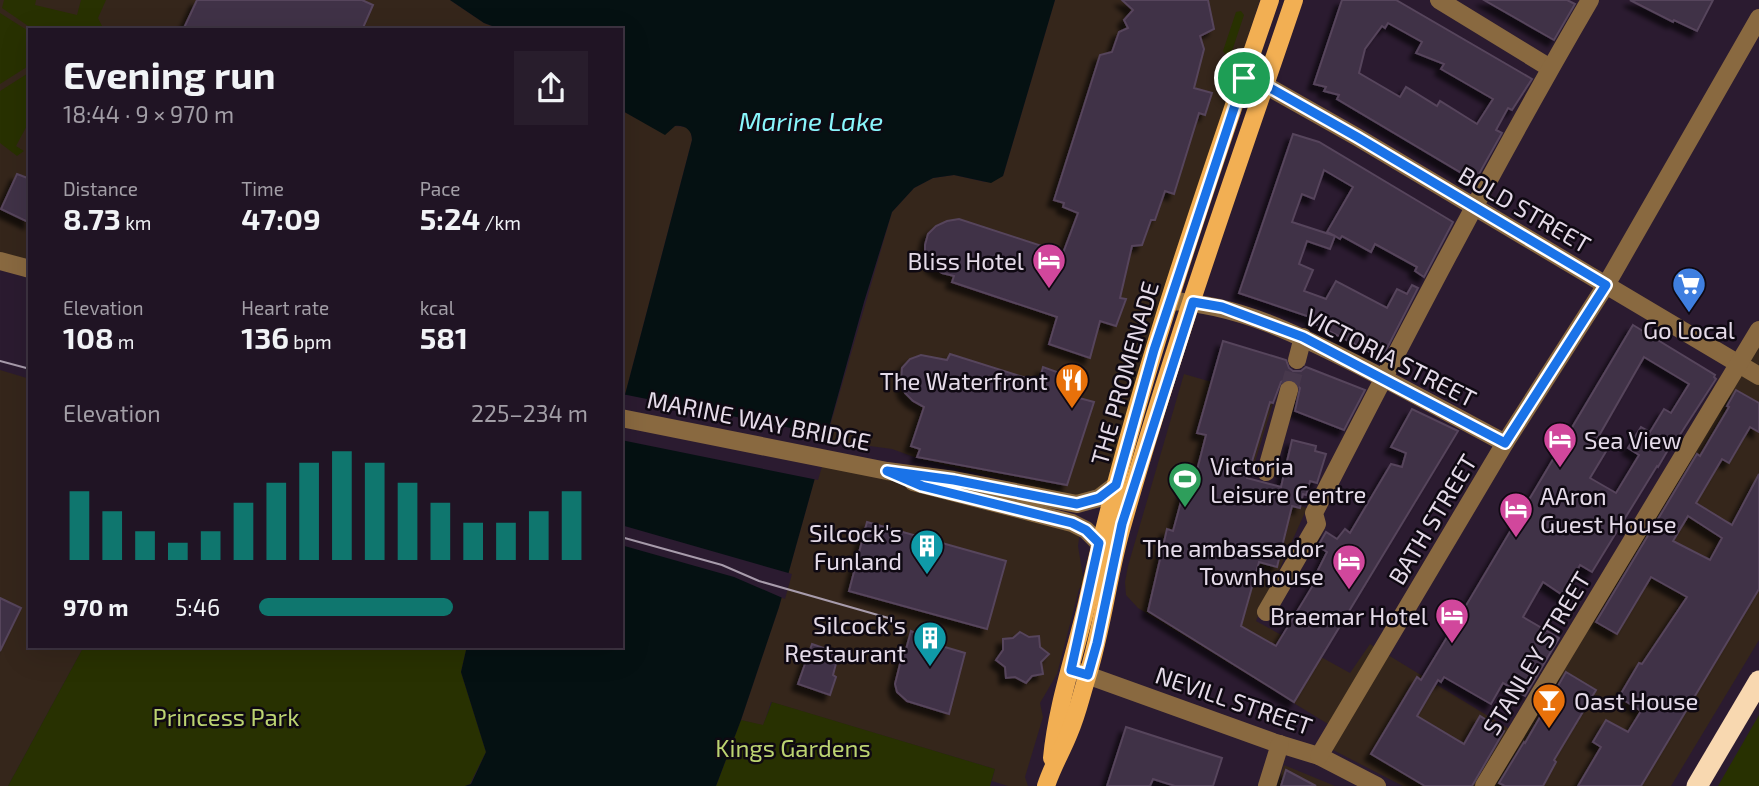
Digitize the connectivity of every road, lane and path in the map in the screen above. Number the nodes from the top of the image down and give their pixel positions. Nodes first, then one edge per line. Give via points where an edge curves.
1 (1294, 0) edge
2 (1439, 0) edge
3 (1590, 0) edge
4 (1269, 4) edge
5 (1288, 18) junction
6 (1759, 18) edge
7 (1550, 68) junction
8 (1244, 78) junction
9 (1265, 85) junction
10 (1207, 186) junction
11 (1228, 192) junction
12 (1474, 208) junction
13 (0, 261) edge
14 (28, 268) edge
15 (1606, 285) junction
16 (1170, 301) junction
17 (1193, 302) junction
18 (1759, 330) edge
19 (1303, 337) junction
20 (1297, 360) tunnel mouth
21 (1738, 363) junction
22 (1759, 376) edge
23 (1384, 378) junction
24 (1289, 390) tunnel mouth
25 (623, 418) edge
26 (1505, 443) junction
27 (887, 471) junction
28 (1266, 472) dead end
29 (954, 480) junction
30 (1116, 485) junction
31 (1111, 533) junction
32 (1266, 612) dead end
33 (1079, 672) junction
34 (1759, 681) edge
35 (1280, 744) junction
36 (1319, 756) junction
37 (1046, 786) edge
38 (1267, 786) edge
39 (1377, 786) edge
40 (1485, 786) edge
41 (1697, 786) edge

1 - 5 main road, THE PROMENADE
2 - 7 street
3 - 7 street
4 - 5 main road
4 - 8 main road, THE PROMENADE
5 - 9 main road, THE PROMENADE
6 - 15 street, BATH STREET
7 - 12 street
8 - 9 street
8 - 10 main road, THE PROMENADE
9 - 11 main road, THE PROMENADE
9 - 12 street, BOLD STREET
10 - 11 main road
10 - 16 main road, THE PROMENADE
11 - 17 main road, THE PROMENADE
12 - 15 street, BOLD STREET
12 - 23 street
13 - 14 street
15 - 21 street, BOLD STREET
15 - 26 street, BATH STREET
16 - 17 street, VICTORIA STREET
16 - 30 main road, THE PROMENADE
17 - 19 street, VICTORIA STREET via 1222,307
17 - 31 main road, THE PROMENADE
18 - 21 street, STANLEY STREET
19 - 20 street
19 - 23 street, VICTORIA STREET
21 - 22 street, BOLD STREET
21 - 40 street, STANLEY STREET
23 - 26 street, VICTORIA STREET
23 - 32 street via 1314,513 1317,524
24 - 28 street
25 - 27 street, MARINE WAY BRIDGE
26 - 36 street, BATH STREET
27 - 29 street
27 - 31 street via 922,486
29 - 30 street via 1077,504 1099,498
29 - 31 street via 981,493
30 - 31 main road, THE PROMENADE
31 - 33 main road, THE PROMENADE
33 - 35 street, NEVILL STREET
33 - 37 main road, THE PROMENADE via 1055,726
34 - 41 highway
35 - 36 street, NEVILL STREET
35 - 38 street
36 - 39 street, NEVILL STREET

